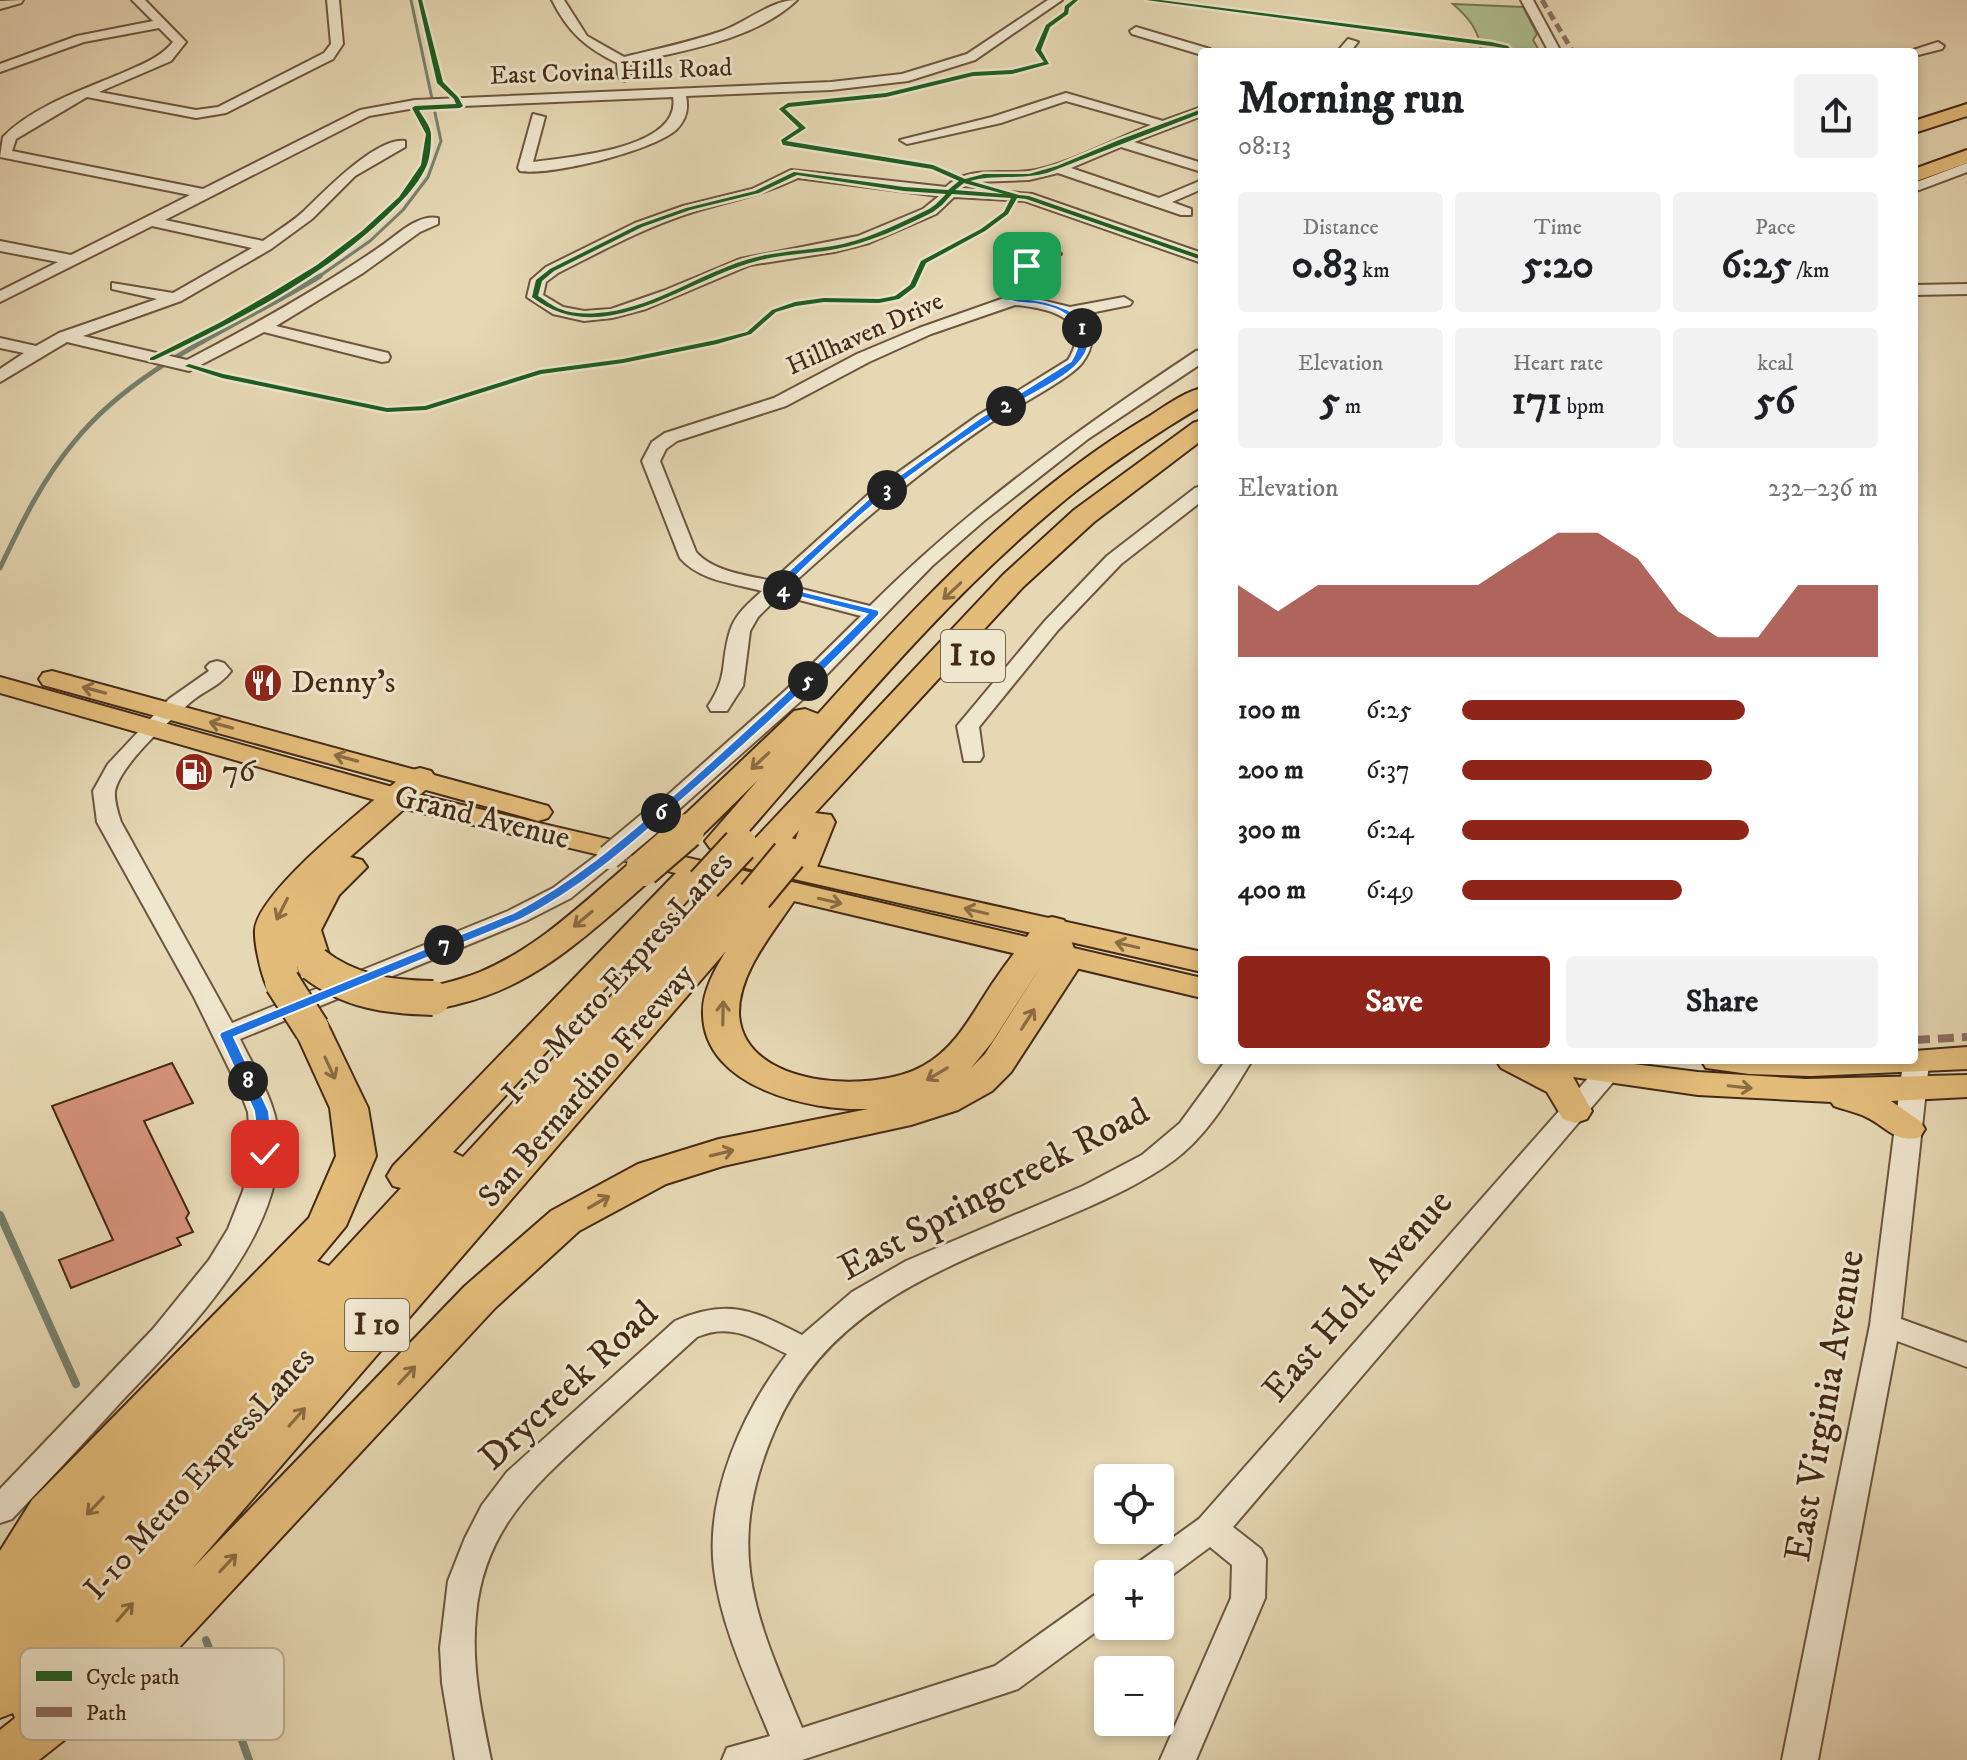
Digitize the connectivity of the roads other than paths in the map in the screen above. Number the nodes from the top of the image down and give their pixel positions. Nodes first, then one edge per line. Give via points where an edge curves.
1 (17, 0) edge
2 (138, 0) edge
3 (333, 0) edge
4 (558, 0) edge
5 (791, 0) edge
6 (1056, 0) edge
7 (1527, 0) edge
8 (0, 5) edge
9 (163, 23) junction
10 (1136, 31) dead end
11 (1938, 46) dead end
12 (1553, 48) edge
13 (1198, 50) edge
14 (1918, 51) edge
15 (623, 61) junction
16 (0, 68) edge
17 (85, 93) junction
18 (679, 93) junction
19 (625, 95) junction
20 (1967, 95) edge
21 (1967, 110) edge
22 (1918, 111) edge
23 (1198, 112) edge
24 (538, 117) dead end
25 (1164, 125) junction
26 (1918, 126) edge
27 (1967, 137) edge
28 (907, 140) dead end
29 (1121, 142) junction
30 (400, 144) dead end
31 (1933, 148) dead end
32 (2, 154) edge
33 (1967, 156) edge
34 (1198, 167) edge
35 (1967, 167) edge
36 (1057, 168) junction
37 (1918, 174) edge
38 (1034, 175) junction
39 (1198, 186) edge
40 (1918, 186) edge
41 (949, 192) junction
42 (206, 194) junction
43 (1016, 195) junction
44 (1159, 203) junction
45 (1186, 212) dead end
46 (150, 221) junction
47 (433, 221) dead end
48 (0, 246) edge
49 (266, 246) junction
50 (1053, 254) dead end
51 (1198, 257) edge
52 (73, 260) junction
53 (118, 286) dead end
54 (1967, 289) edge
55 (1918, 290) edge
56 (0, 297) edge
57 (175, 298) junction
58 (1014, 300) junction
59 (1124, 302) dead end
60 (1069, 312) junction
61 (262, 327) junction
62 (65, 337) junction
63 (0, 343) edge
64 (38, 351) junction
65 (382, 357) dead end
66 (1198, 358) edge
67 (0, 377) edge
68 (1198, 406) edge
69 (1198, 406) edge
70 (1198, 449) edge
71 (1198, 459) edge
72 (1198, 495) edge
73 (1134, 497) junction
74 (776, 588) junction
75 (875, 613) junction
76 (225, 660) dead end
77 (0, 665) edge
78 (866, 680) junction
79 (0, 685) edge
80 (719, 706) dead end
81 (170, 711) junction
82 (972, 756) dead end
83 (420, 791) junction
84 (764, 850) junction
85 (730, 890) junction
86 (1049, 945) junction
87 (1198, 962) edge
88 (1198, 987) edge
89 (226, 1035) junction
90 (1967, 1058) edge
91 (1237, 1064) edge
92 (1521, 1064) edge
93 (1581, 1064) edge
94 (1773, 1064) edge
95 (1613, 1067) edge
96 (1914, 1077) junction
97 (1967, 1086) edge
98 (1818, 1089) junction
99 (1575, 1111) junction
100 (1908, 1129) junction
101 (1885, 1325) junction
102 (804, 1349) junction
103 (1967, 1355) edge
104 (0, 1510) edge
105 (1211, 1529) junction
106 (1168, 1560) edge
107 (0, 1593) edge
108 (0, 1607) edge
109 (1094, 1614) edge
110 (43, 1648) edge
111 (92, 1648) edge
112 (144, 1648) edge
113 (0, 1649) edge
114 (20, 1674) edge
115 (0, 1696) edge
116 (20, 1733) edge
117 (22, 1740) edge
118 (792, 1747) junction
119 (0, 1757) edge
120 (473, 1760) edge
121 (740, 1760) edge
122 (1178, 1760) edge
123 (1800, 1760) edge

1 - 8 street
2 - 9 street
3 - 17 street via 337,44 329,56 221,110 196,114
4 - 15 street via 575,34
5 - 15 street via 737,32
6 - 18 street, East Covina Hills Road via 971,57 933,71 869,83
7 - 12 street
9 - 16 street via 81,39
9 - 17 street via 180,42 167,58
10 - 13 street
11 - 14 street
15 - 19 street
17 - 32 street via 10,137
18 - 19 street, East Covina Hills Road
18 - 24 street via 682,110 673,127 643,144 525,168
19 - 42 street, East Covina Hills Road via 383,108 347,120
20 - 22 highway
21 - 26 highway
23 - 25 street
25 - 28 street via 1066,97
25 - 29 street
27 - 31 highway
29 - 34 street
29 - 36 street
30 - 49 street via 350,173 307,216
32 - 42 street
33 - 37 highway
35 - 40 street
36 - 38 street
36 - 44 street
38 - 41 street via 974,177
38 - 43 street via 1019,185
39 - 44 street
41 - 41 street via 796,173 757,192 652,221 552,270 539,280 535,297 550,308 585,314 624,311 744,262 860,240 931,210
41 - 43 street
42 - 46 street, East Covina Hills Road
43 - 51 street
44 - 45 street
46 - 49 street
46 - 52 street, East Covina Hills Road
47 - 61 street
48 - 52 street
49 - 57 street
50 - 58 street via 1027,266
52 - 56 street, East Covina Hills Road
53 - 57 street
54 - 55 street
57 - 62 street
58 - 60 street
58 - 74 street, Hillhaven Drive via 863,358 780,402 692,428 658,446 651,461 687,554 712,572
59 - 60 street
60 - 74 street via 1083,330 1084,347 1074,363 879,495
61 - 62 street via 205,360 174,363
61 - 65 street
62 - 64 street
63 - 64 street
64 - 67 street
66 - 75 street via 1082,435 978,516
68 -> 78 highway, I 10 via 1079,478 935,606
69 - 84 highway, I-10 Metro ExpressLanes via 1013,581
70 - 73 highway, I 10
71 - 73 highway
72 - 82 street via 1114,560 1051,626 968,726
73 - 84 highway, I 10 via 1012,613 819,822
74 - 75 street, Hillhaven Drive
74 - 80 street via 749,614 740,631 732,686
75 - 89 street, bridge via 795,694 562,893
76 - 81 street via 210,684
81 -> 77 main road, Grand Avenue
78 -> 83 highway, bridge via 816,708 687,831 515,972 433,998 377,996 331,979 314,964 304,930 324,890
78 - 84 highway, I 10
79 - 81 main road, Grand Avenue
81 - 83 main road, Grand Avenue
81 - 89 street via 113,770 104,793 109,822
83 - 86 main road, Grand Avenue via 566,820
83 -> 107 highway, bridge via 292,891 272,929 282,982 312,1029 349,1108 356,1156 326,1226 48,1513
84 - 85 highway
84 - 85 highway, I-10 Metro ExpressLanes
86 -> 85 highway via 969,1048 946,1069 891,1092 827,1094 761,1074 737,1055 724,1034
85 -> 108 highway, San Bernardino Freeway / I 10
85 - 110 highway, I-10 Metro ExpressLanes
111 -> 85 highway, San Bernardino Freeway / I 10
85 - 113 highway, I-10 Metro ExpressLanes
87 -> 86 main road, Grand Avenue
86 - 88 main road, Grand Avenue
112 -> 86 highway via 480,1297 565,1221 652,1174 719,1153 911,1112 979,1082 998,1063 1062,966
89 - 104 street via 262,1111 265,1154 236,1243 170,1333
90 - 96 main road
91 - 102 street, East Springcreek Road via 1202,1117 1153,1161 914,1269 865,1297
92 - 99 main road via 1560,1084
93 - 95 main road
94 - 96 main road
95 -> 98 main road via 1761,1089
95 - 99 street, East Holt Avenue
96 - 97 main road
96 - 98 main road
96 - 100 street, East Virginia Avenue
98 - 100 main road via 1879,1109
99 - 105 street, East Holt Avenue
100 - 101 street, East Virginia Avenue
101 - 103 street
101 - 123 street, East Virginia Avenue
102 - 118 street, East Springcreek Road via 751,1444 733,1512 730,1547 743,1621
102 - 120 street, Drycreek Road via 733,1317 707,1318 686,1329 554,1445 497,1507 465,1581 458,1618 455,1662
105 - 106 street, East Holt Avenue
105 - 122 street via 1249,1559 1248,1598
109 - 118 street via 1006,1678
114 - 115 highway, I-10 Metro ExpressLanes
119 -> 116 highway, San Bernardino Freeway / I 10
119 -> 117 highway
118 - 121 street

